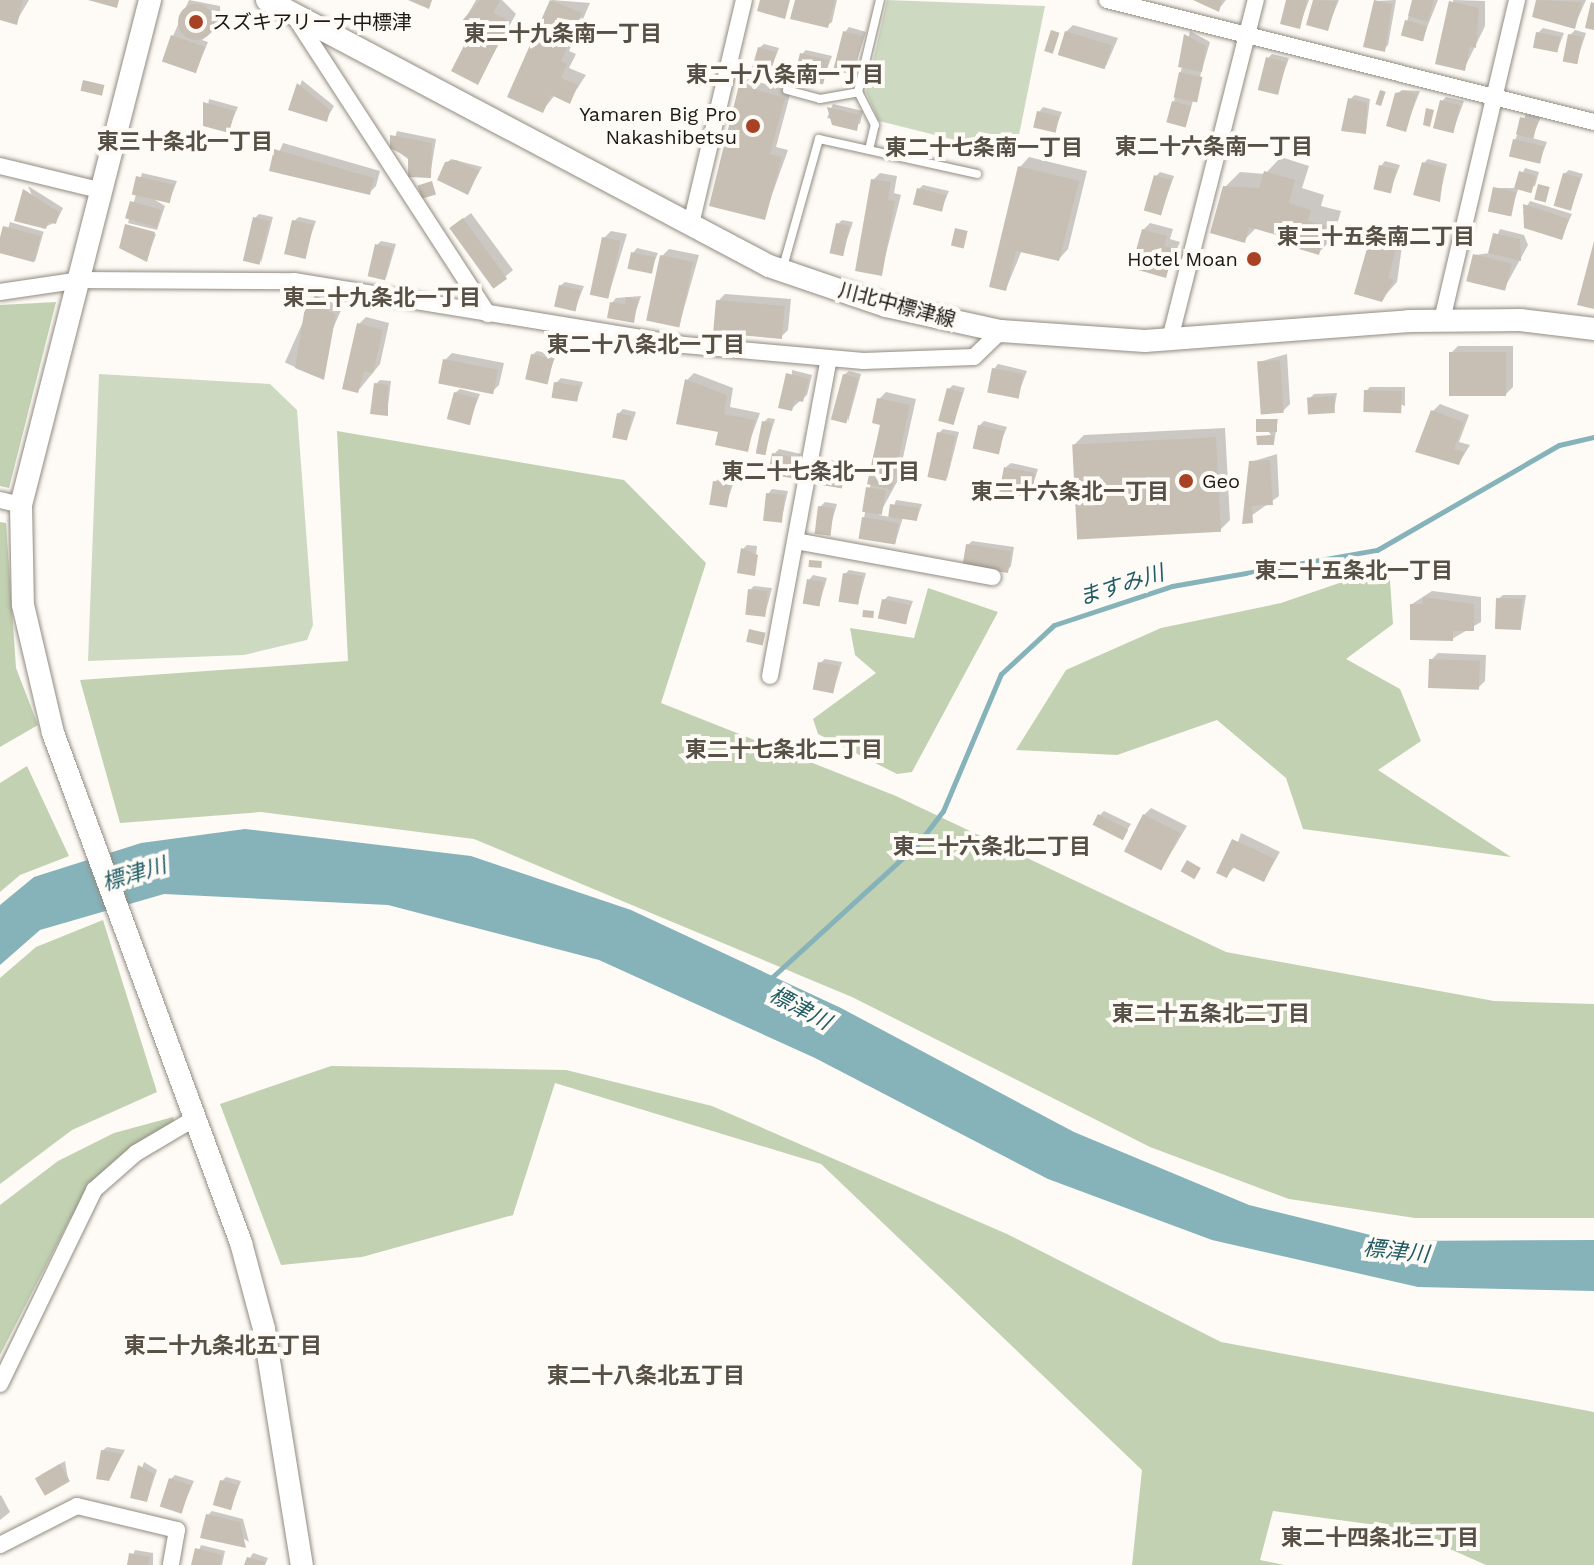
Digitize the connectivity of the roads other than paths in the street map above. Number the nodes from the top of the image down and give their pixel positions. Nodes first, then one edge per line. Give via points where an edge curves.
1 (150, 0) edge
2 (267, 0) edge
3 (744, 0) edge
4 (880, 0) edge
5 (1107, 0) edge
6 (1256, 0) edge
7 (1517, 0) edge
8 (292, 13) junction
9 (1246, 36) junction
10 (787, 90) dead end
11 (858, 92) junction
12 (1494, 96) junction
13 (1594, 122) edge
14 (869, 150) junction
15 (0, 166) edge
16 (977, 174) dead end
17 (103, 191) junction
18 (691, 224) junction
19 (782, 270) junction
20 (81, 280) junction
21 (0, 292) edge
22 (488, 314) junction
23 (1442, 320) junction
24 (1594, 329) edge
25 (1001, 331) junction
26 (1170, 339) junction
27 (829, 359) junction
28 (11, 503) edge
29 (796, 541) junction
30 (993, 577) dead end
31 (770, 676) dead end
32 (197, 1117) junction
33 (0, 1384) edge
34 (0, 1545) edge
35 (171, 1565) edge
36 (302, 1565) edge

1 - 17 street
2 - 8 street, 川北中標津線
3 - 18 street
4 - 11 lane
5 - 9 street
6 - 9 street
7 - 12 street
8 - 18 street, 川北中標津線
8 - 22 street
9 - 12 street
9 - 26 street
10 - 11 lane via 820,99
11 - 14 lane via 875,125
12 - 13 street
12 - 23 street
14 - 16 lane
14 - 19 lane via 819,139
15 - 17 street
17 - 20 street
18 - 19 street, 川北中標津線
19 - 25 street, 川北中標津線 via 886,306
20 - 21 street
20 - 22 street via 294,281
20 - 28 street
22 - 27 street
23 - 24 street, 川北中標津線
23 - 26 street, 川北中標津線
25 - 26 street, 川北中標津線
25 - 27 street via 974,357
27 - 29 street
28 - 32 street via 28,641 53,733
29 - 30 street
29 - 31 street
32 - 33 street via 136,1153 94,1190
32 - 36 street via 264,1329
34 - 35 street via 77,1506 177,1530

